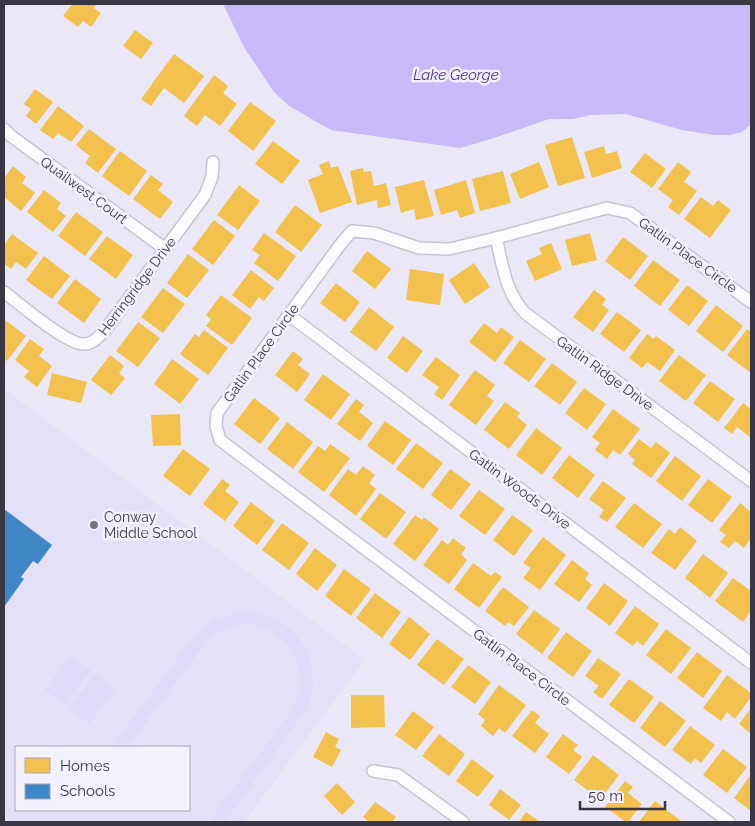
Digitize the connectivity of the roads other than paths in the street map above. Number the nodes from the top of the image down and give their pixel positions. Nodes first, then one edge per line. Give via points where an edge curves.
1 (4, 129) edge
2 (214, 162) dead end
3 (496, 238) junction
4 (165, 249) junction
5 (4, 292) edge
6 (751, 302) edge
7 (288, 315) junction
8 (751, 481) edge
9 (751, 662) edge
10 (373, 771) dead end
11 (463, 822) edge
12 (729, 822) edge

1 - 4 street, Quailwest Court
2 - 4 street, Herringridge Drive via 205,195
3 - 6 street, Gatlin Place Circle via 607,208 630,213
3 - 7 street, Gatlin Place Circle via 449,249 419,248 374,233 352,231
3 - 8 street, Gatlin Ridge Drive via 509,291 524,313
4 - 5 street, Herringridge Drive via 106,329 95,341 84,344 67,339
7 - 9 street, Gatlin Woods Drive
7 - 12 street, Gatlin Place Circle via 217,413 220,440
10 - 11 street via 398,775

